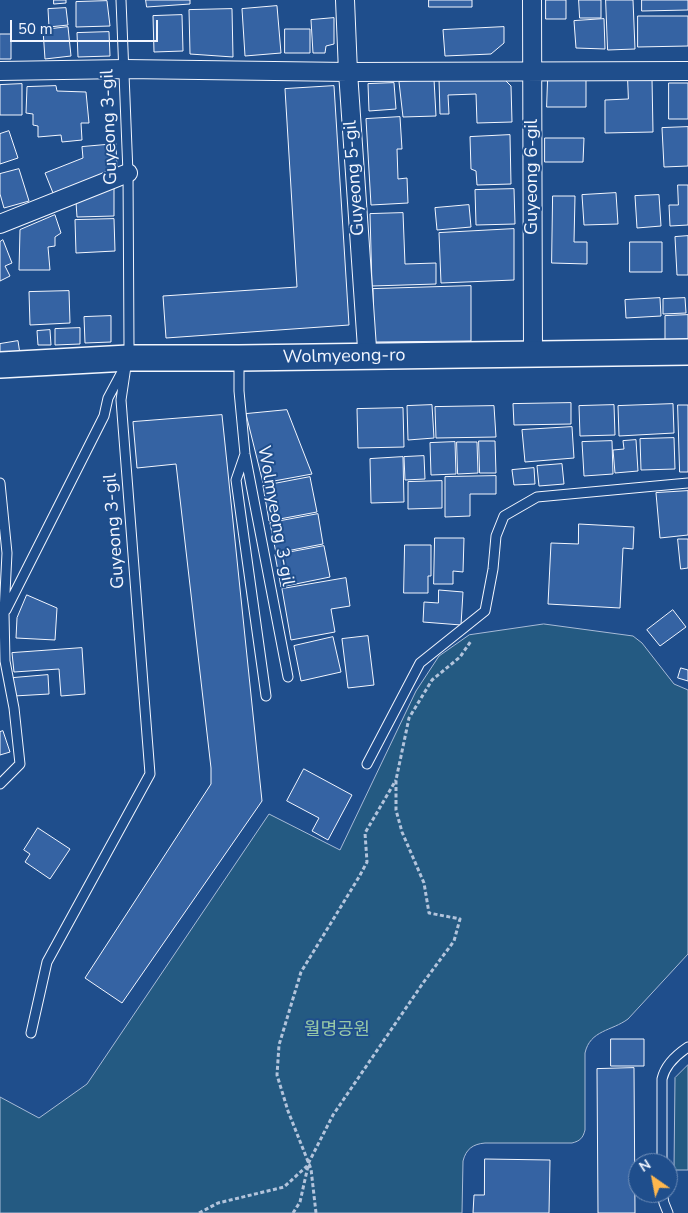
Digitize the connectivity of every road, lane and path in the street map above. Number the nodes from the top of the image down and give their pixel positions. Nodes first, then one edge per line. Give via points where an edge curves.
1 (122, 0) edge
2 (345, 0) edge
3 (532, 0) edge
4 (125, 69) junction
5 (0, 71) edge
6 (533, 71) junction
7 (688, 71) edge
8 (348, 72) junction
9 (128, 173) junction
10 (0, 224) edge
11 (688, 352) edge
12 (533, 354) junction
13 (369, 356) junction
14 (128, 358) junction
15 (239, 358) junction
16 (0, 364) edge
17 (245, 454) junction
18 (0, 483) edge
19 (688, 483) edge
20 (485, 611) junction
21 (2, 615) edge
22 (288, 677) dead end
23 (266, 696) dead end
24 (367, 764) dead end
25 (396, 780) junction
26 (0, 784) edge
27 (31, 1033) dead end
28 (688, 1047) edge
29 (662, 1153) edge
30 (309, 1162) junction
31 (198, 1213) edge
32 (293, 1213) edge
33 (316, 1213) edge

1 - 4 lane, Guyeong 3-gil
2 - 8 street, Guyeong 5-gil
3 - 6 street, Guyeong 6-gil
4 - 5 street
4 - 8 street
4 - 9 lane, Guyeong 3-gil
6 - 7 street
6 - 8 street
6 - 12 street, Guyeong 6-gil
8 - 13 street, Guyeong 5-gil
9 - 10 street
9 - 14 lane, Guyeong 3-gil
11 - 12 street, Wolmyeong-ro
12 - 13 street, Wolmyeong-ro
13 - 15 street, Wolmyeong-ro
14 - 15 street, Wolmyeong-ro
14 - 16 street, Wolmyeong-ro
14 - 21 lane via 108,398 104,416
14 - 27 lane, Guyeong 3-gil via 121,400 150,774 47,962
15 - 17 lane, Wolmyeong 3-gil
17 - 22 lane, Wolmyeong 3-gil
17 - 23 lane via 236,480
18 - 21 lane via 7,553
19 - 20 lane via 537,497 504,516 496,536
20 - 24 lane via 420,663
20 - 25 path via 479,630 460,657 432,680 409,718
21 - 26 lane via 5,661 20,764
25 - 30 path via 365,833 367,862 301,972 279,1045 277,1075
25 - 30 path via 396,810 424,883 429,913 460,919 454,941 333,1116
28 - 29 lane via 670,1063 662,1079
30 - 31 path via 284,1187 218,1203
30 - 32 path via 300,1202
30 - 33 path

